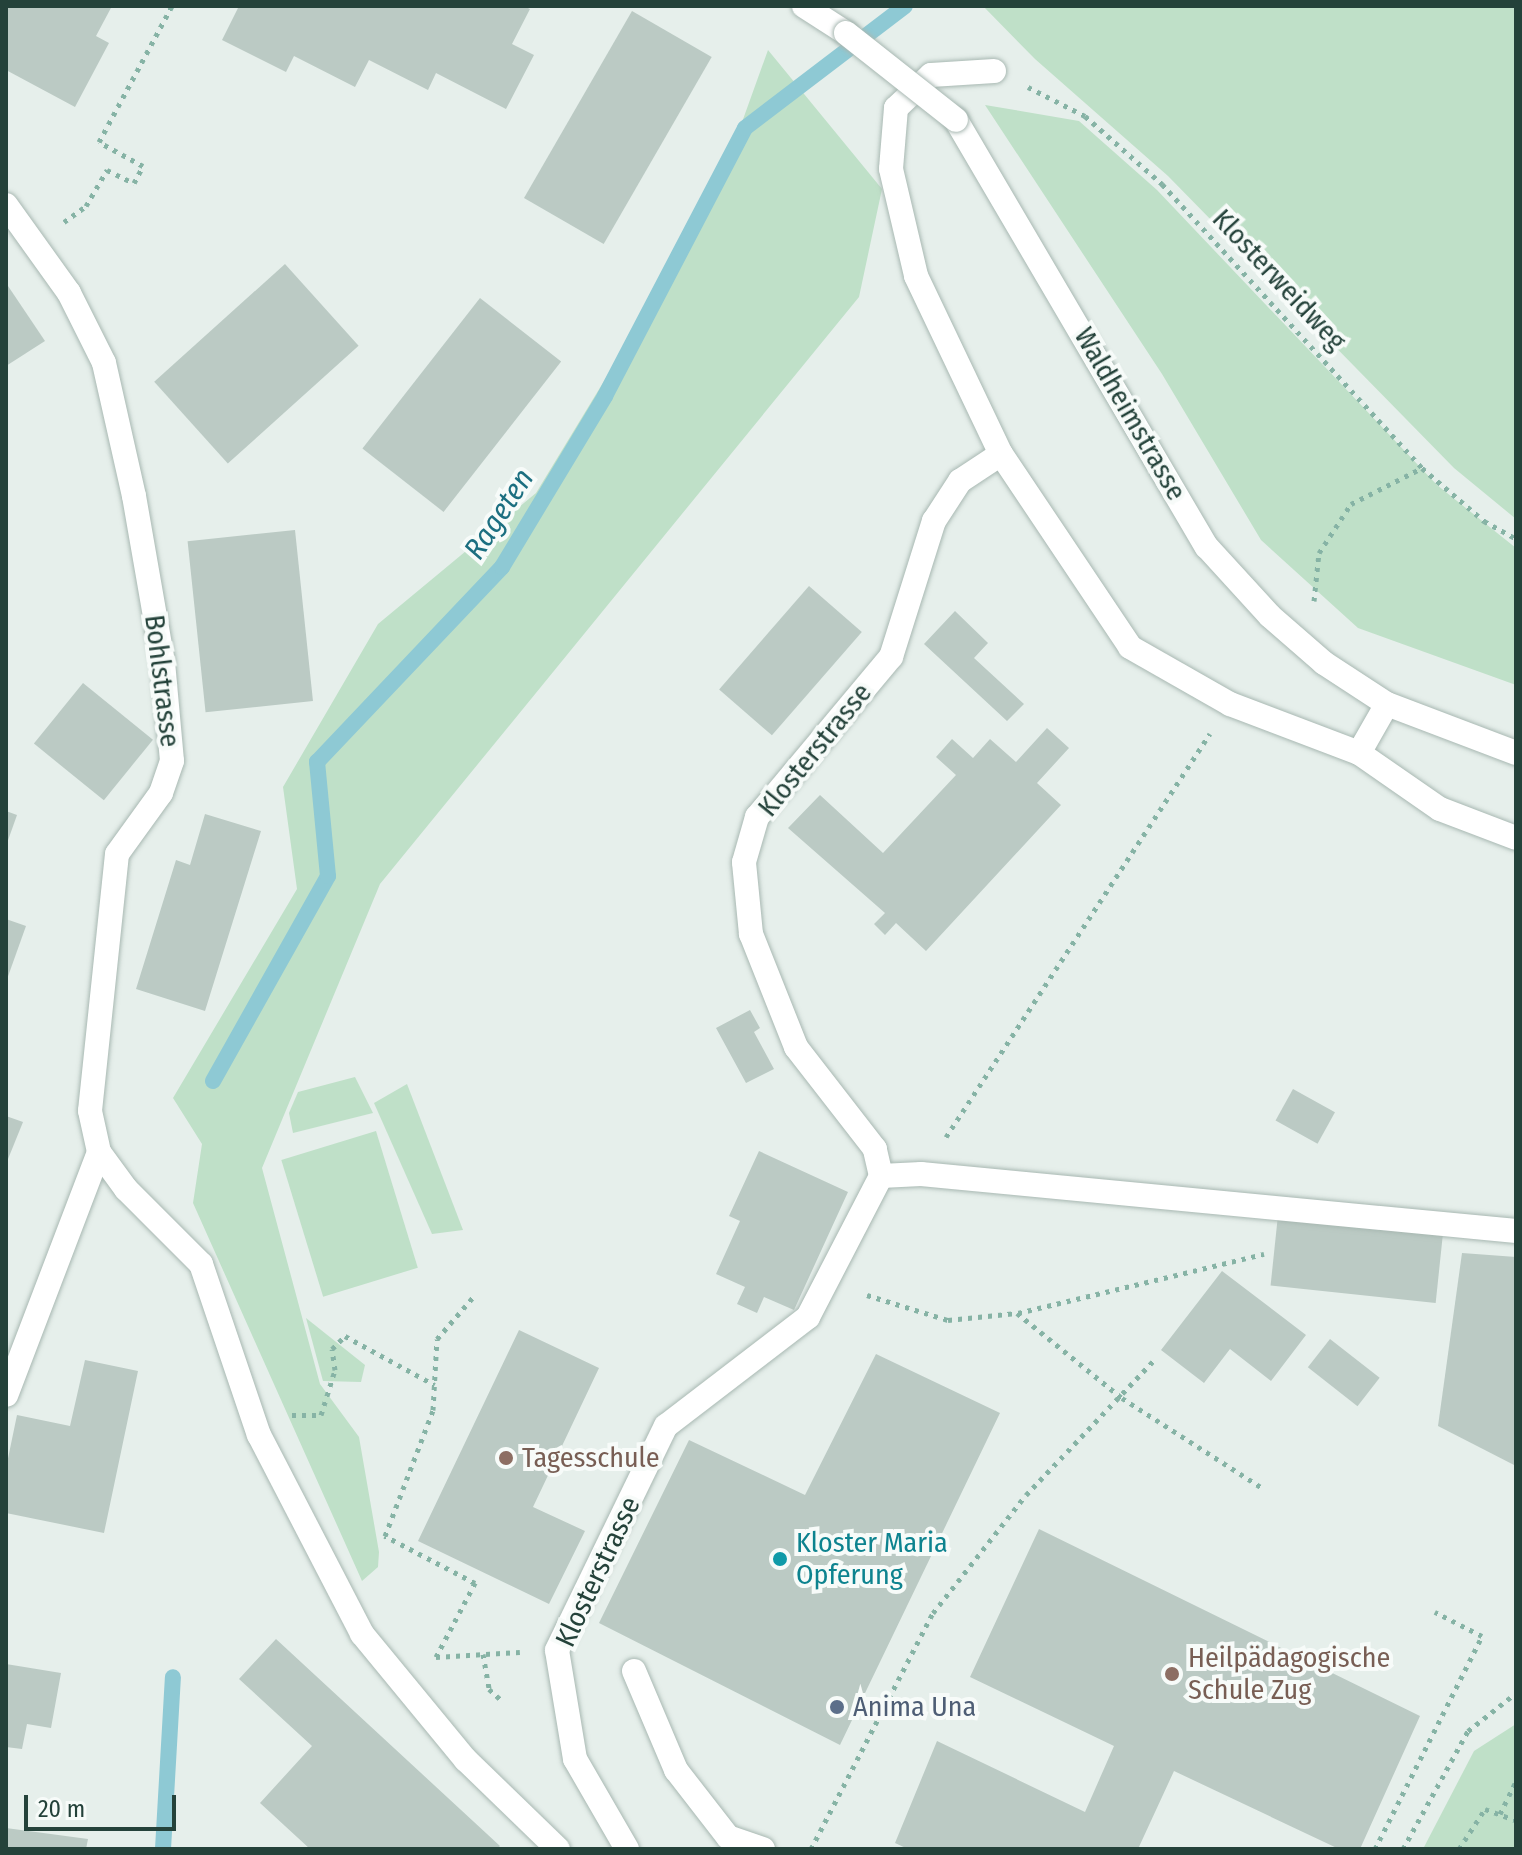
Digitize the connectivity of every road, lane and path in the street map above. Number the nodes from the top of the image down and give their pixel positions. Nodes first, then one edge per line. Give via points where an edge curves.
1 (172, 6) edge
2 (804, 6) edge
3 (994, 71) joint
4 (6, 205) edge
5 (62, 224) dead end
6 (1001, 454) junction
7 (1422, 468) junction
8 (1516, 539) edge
9 (1314, 606) dead end
10 (1230, 704) junction
11 (1387, 704) junction
12 (1359, 753) junction
13 (1516, 753) edge
14 (1516, 838) edge
15 (99, 1152) junction
16 (921, 1174) junction
17 (881, 1176) junction
18 (1516, 1231) edge
19 (1264, 1254) dead end
20 (867, 1295) dead end
21 (474, 1296) dead end
22 (1017, 1313) junction
23 (1157, 1357) dead end
24 (435, 1385) junction
25 (6, 1395) edge
26 (1122, 1398) junction
27 (285, 1414) dead end
28 (1262, 1488) dead end
29 (1435, 1612) dead end
30 (557, 1650) junction
31 (483, 1654) junction
32 (634, 1671) dead end
33 (1516, 1693) edge
34 (500, 1699) dead end
35 (1516, 1781) edge
36 (1500, 1814) junction
37 (1516, 1820) edge
38 (558, 1849) edge
39 (627, 1849) edge
40 (763, 1849) edge
41 (811, 1849) edge
42 (1375, 1849) edge
43 (1403, 1849) edge
44 (1459, 1849) edge

1 - 5 path via 99,142 143,166 134,183 107,170 86,206
2 - 11 street, Waldheimstrasse, bridge via 956,120 1207,547 1270,616 1324,663
3 - 6 street via 931,75 896,108 892,158 916,276
3 - 7 path, Klosterweidweg via 1085,116 1162,184
4 - 15 street, Bohlstrasse via 69,293 104,363 134,496 167,705 172,761 161,793 117,854 90,1111
6 - 10 street via 1130,647
6 - 17 street, Klosterstrasse via 960,481 934,521 891,657 757,817 744,862 751,934 796,1047 875,1149
7 - 8 path, Klosterweidweg via 1484,521
7 - 9 path via 1351,504 1319,553
10 - 12 street
10 - 16 path
11 - 12 street
11 - 13 street, Waldheimstrasse
12 - 14 street via 1440,809
15 - 25 street
15 - 38 street via 126,1189 201,1264 259,1435 362,1634 466,1760
16 - 17 street
16 - 18 street
17 - 30 street, Klosterstrasse via 808,1317 666,1426
19 - 22 path
20 - 22 path via 948,1320
21 - 24 path via 437,1339
22 - 26 path
23 - 26 path
24 - 27 path via 345,1336 332,1349 335,1370 321,1415
24 - 31 path via 433,1410 385,1536 475,1583 436,1657
26 - 28 path
26 - 41 path via 1026,1495 933,1613
29 - 42 path via 1482,1636
30 - 31 path
30 - 39 street, Klosterstrasse via 575,1759
31 - 34 path via 489,1689
32 - 40 street via 676,1770 728,1837
33 - 43 path via 1468,1731
35 - 36 path
36 - 37 path
36 - 44 path via 1485,1809

